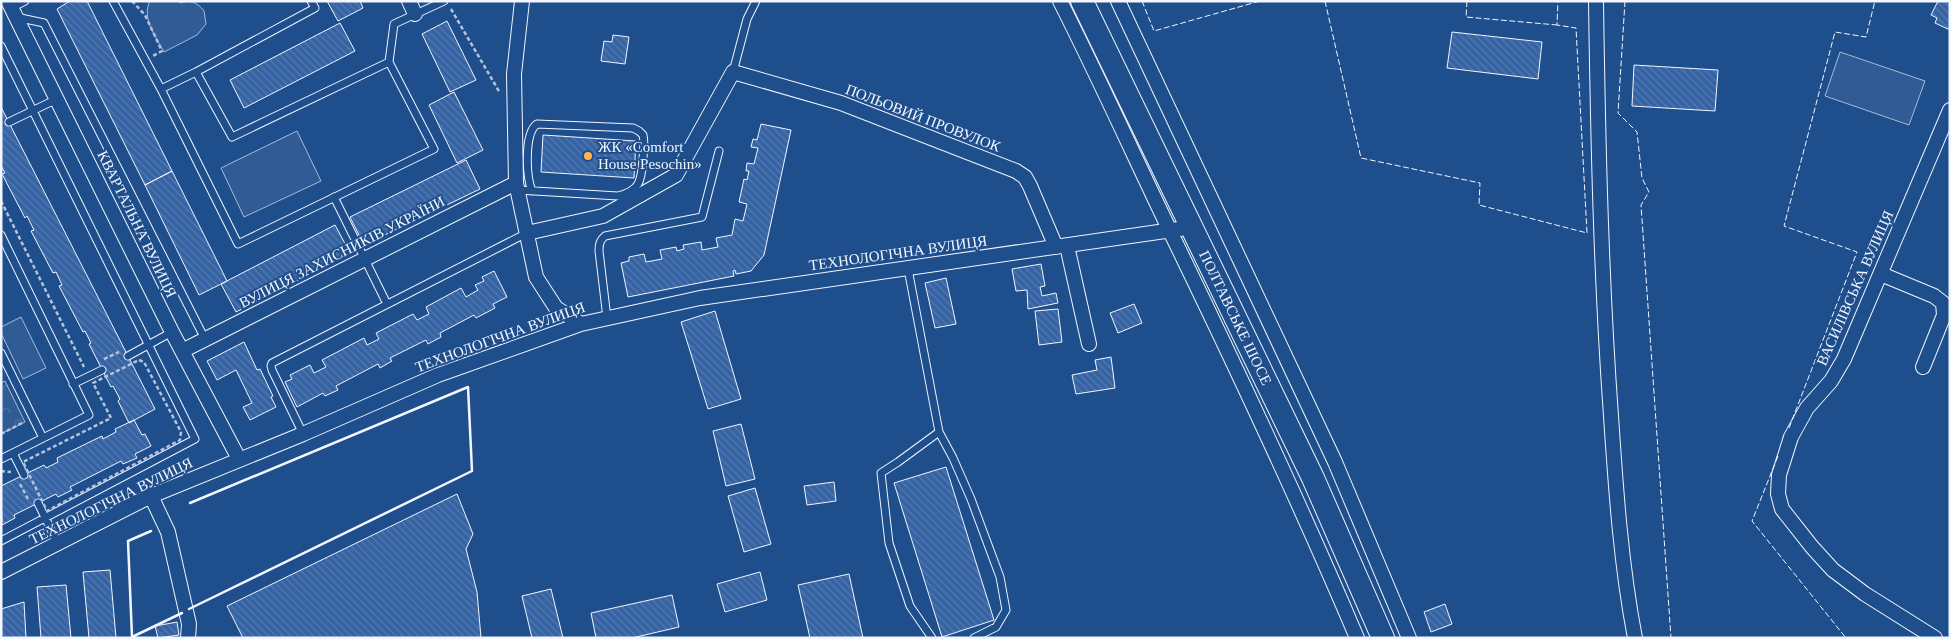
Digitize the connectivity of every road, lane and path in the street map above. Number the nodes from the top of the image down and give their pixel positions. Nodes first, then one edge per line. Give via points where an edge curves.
1 (25, 1) edge
2 (113, 1) edge
3 (132, 1) edge
4 (311, 1) edge
5 (410, 1) edge
6 (445, 1) edge
7 (522, 1) edge
8 (756, 1) edge
9 (1060, 1) edge
10 (1082, 1) edge
11 (1118, 1) edge
12 (1596, 1) edge
13 (12, 9) edge
14 (415, 14) junction
15 (1, 46) edge
16 (145, 60) junction
17 (389, 62) junction
18 (196, 72) junction
19 (733, 72) junction
20 (161, 89) junction
21 (58, 98) junction
22 (34, 110) junction
23 (1950, 110) edge
24 (514, 117) junction
25 (9, 122) dead end
26 (719, 151) dead end
27 (522, 188) junction
28 (334, 197) junction
29 (1, 201) edge
30 (1192, 227) junction
31 (1170, 231) junction
32 (527, 233) junction
33 (1, 235) edge
34 (1062, 247) junction
35 (364, 258) junction
36 (908, 269) junction
37 (1881, 274) junction
38 (387, 304) junction
39 (607, 318) junction
40 (581, 324) junction
41 (172, 332) junction
42 (205, 339) junction
43 (1089, 344) dead end
44 (147, 346) junction
45 (123, 350) dead end
46 (182, 351) junction
47 (1, 353) edge
48 (128, 356) dead end
49 (100, 361) dead end
50 (1923, 367) dead end
51 (85, 369) dead end
52 (102, 370) dead end
53 (94, 383) joint
54 (73, 384) junction
55 (24, 418) dead end
56 (938, 432) junction
57 (1, 434) edge
58 (303, 434) junction
59 (44, 438) junction
60 (13, 453) junction
61 (1, 459) edge
62 (239, 459) junction
63 (1, 471) edge
64 (15, 474) dead end
65 (24, 475) dead end
66 (19, 482) dead end
67 (151, 496) junction
68 (28, 500) dead end
69 (38, 503) dead end
70 (45, 518) junction
71 (1, 541) edge
72 (58, 544) junction
73 (1, 572) edge
74 (188, 638) edge
75 (932, 638) edge
76 (974, 638) edge
77 (1357, 638) edge
78 (1383, 638) edge
79 (1409, 638) edge
80 (1635, 638) edge
81 (1935, 638) edge

1 - 13 lane
2 - 16 lane
3 - 16 path via 145,15 162,51
4 - 18 lane via 315,8
5 - 14 street
6 - 14 lane
6 - 24 path
7 - 24 street via 514,74
8 - 19 lane via 747,19
9 - 31 street
10 - 30 highway, ПОЛТАВСЬКЕ ШОСЕ
11 - 79 street via 1335,462
12 - 80 street via 1606,346 1619,531
13 - 21 street, КВАРТАЛЬНА ВУЛИЦЯ
13 - 42 lane via 44,23
14 - 17 lane via 394,24
15 - 22 lane
16 - 20 lane
17 - 18 lane via 232,138
17 - 28 lane via 434,149
18 - 20 lane
19 - 32 street via 676,175 603,216
19 - 34 street, ПОЛЬОВИЙ ПРОВУЛОК via 841,103 1016,171 1025,177
20 - 28 lane via 238,244
21 - 22 lane
21 - 41 street, КВАРТАЛЬНА ВУЛИЦЯ
22 - 25 lane
22 - 44 lane
23 - 37 street, ВАСИЛІВСЬКА ВУЛИЦЯ
24 - 27 street
26 - 39 lane via 702,217 602,238 599,251
27 - 27 lane via 527,176 530,134 537,124 633,128 643,136 642,176 629,192 618,196
27 - 32 street
27 - 35 street, ВУЛИЦЯ ЗАХИСНИКІВ УКРАЇНИ
28 - 35 lane
29 - 51 path
30 - 31 street, ТЕХНОЛОГІЧНА ВУЛИЦЯ
30 - 78 highway, ПОЛТАВСЬКЕ ШОСЕ via 1313,478
31 - 34 street, ТЕХНОЛОГІЧНА ВУЛИЦЯ
31 - 77 street via 1246,386
32 - 38 lane
32 - 40 street via 536,277 556,308
33 - 54 lane
34 - 36 street, ТЕХНОЛОГІЧНА ВУЛИЦЯ
34 - 43 street, ПОЛЬОВИЙ ПРОВУЛОК
35 - 38 lane
35 - 42 street, ВУЛИЦЯ ЗАХИСНИКІВ УКРАЇНИ
36 - 39 street, ТЕХНОЛОГІЧНА ВУЛИЦЯ via 700,298
36 - 56 lane
37 - 50 street via 1934,296 1943,303 1944,315
37 - 81 street, ВАСИЛІВСЬКА ВУЛИЦЯ via 1844,359 1807,408 1790,437 1778,475 1778,494 1782,509 1833,570
38 - 58 lane via 270,366
39 - 40 street, ТЕХНОЛОГІЧНА ВУЛИЦЯ
40 - 58 street, ТЕХНОЛОГІЧНА ВУЛИЦЯ via 438,375
41 - 44 lane
41 - 46 street, КВАРТАЛЬНА ВУЛИЦЯ
42 - 46 street, ВУЛИЦЯ ЗАХИСНИКІВ УКРАЇНИ
44 - 48 lane
44 - 70 lane via 194,439
45 - 49 path
46 - 62 street, КВАРТАЛЬНА ВУЛИЦЯ
47 - 59 lane
52 - 54 lane
53 - 53 path via 134,360 144,362 181,432 180,440 48,511 23,462 111,418
54 - 59 lane via 89,415
55 - 57 path via 22,424
56 - 75 lane via 881,473 889,543 910,606
56 - 76 lane via 971,499 1000,577 1005,602 1006,610 996,627
58 - 62 street, ТЕХНОЛОГІЧНА ВУЛИЦЯ
59 - 60 lane
60 - 61 lane
60 - 65 lane
62 - 67 street, ТЕХНОЛОГІЧНА ВУЛИЦЯ
63 - 64 path
66 - 68 path
67 - 72 street, ТЕХНОЛОГІЧНА ВУЛИЦЯ
67 - 74 street via 168,532 189,624
69 - 70 lane
70 - 71 lane
70 - 72 lane
72 - 73 street, ТЕХНОЛОГІЧНА ВУЛИЦЯ

